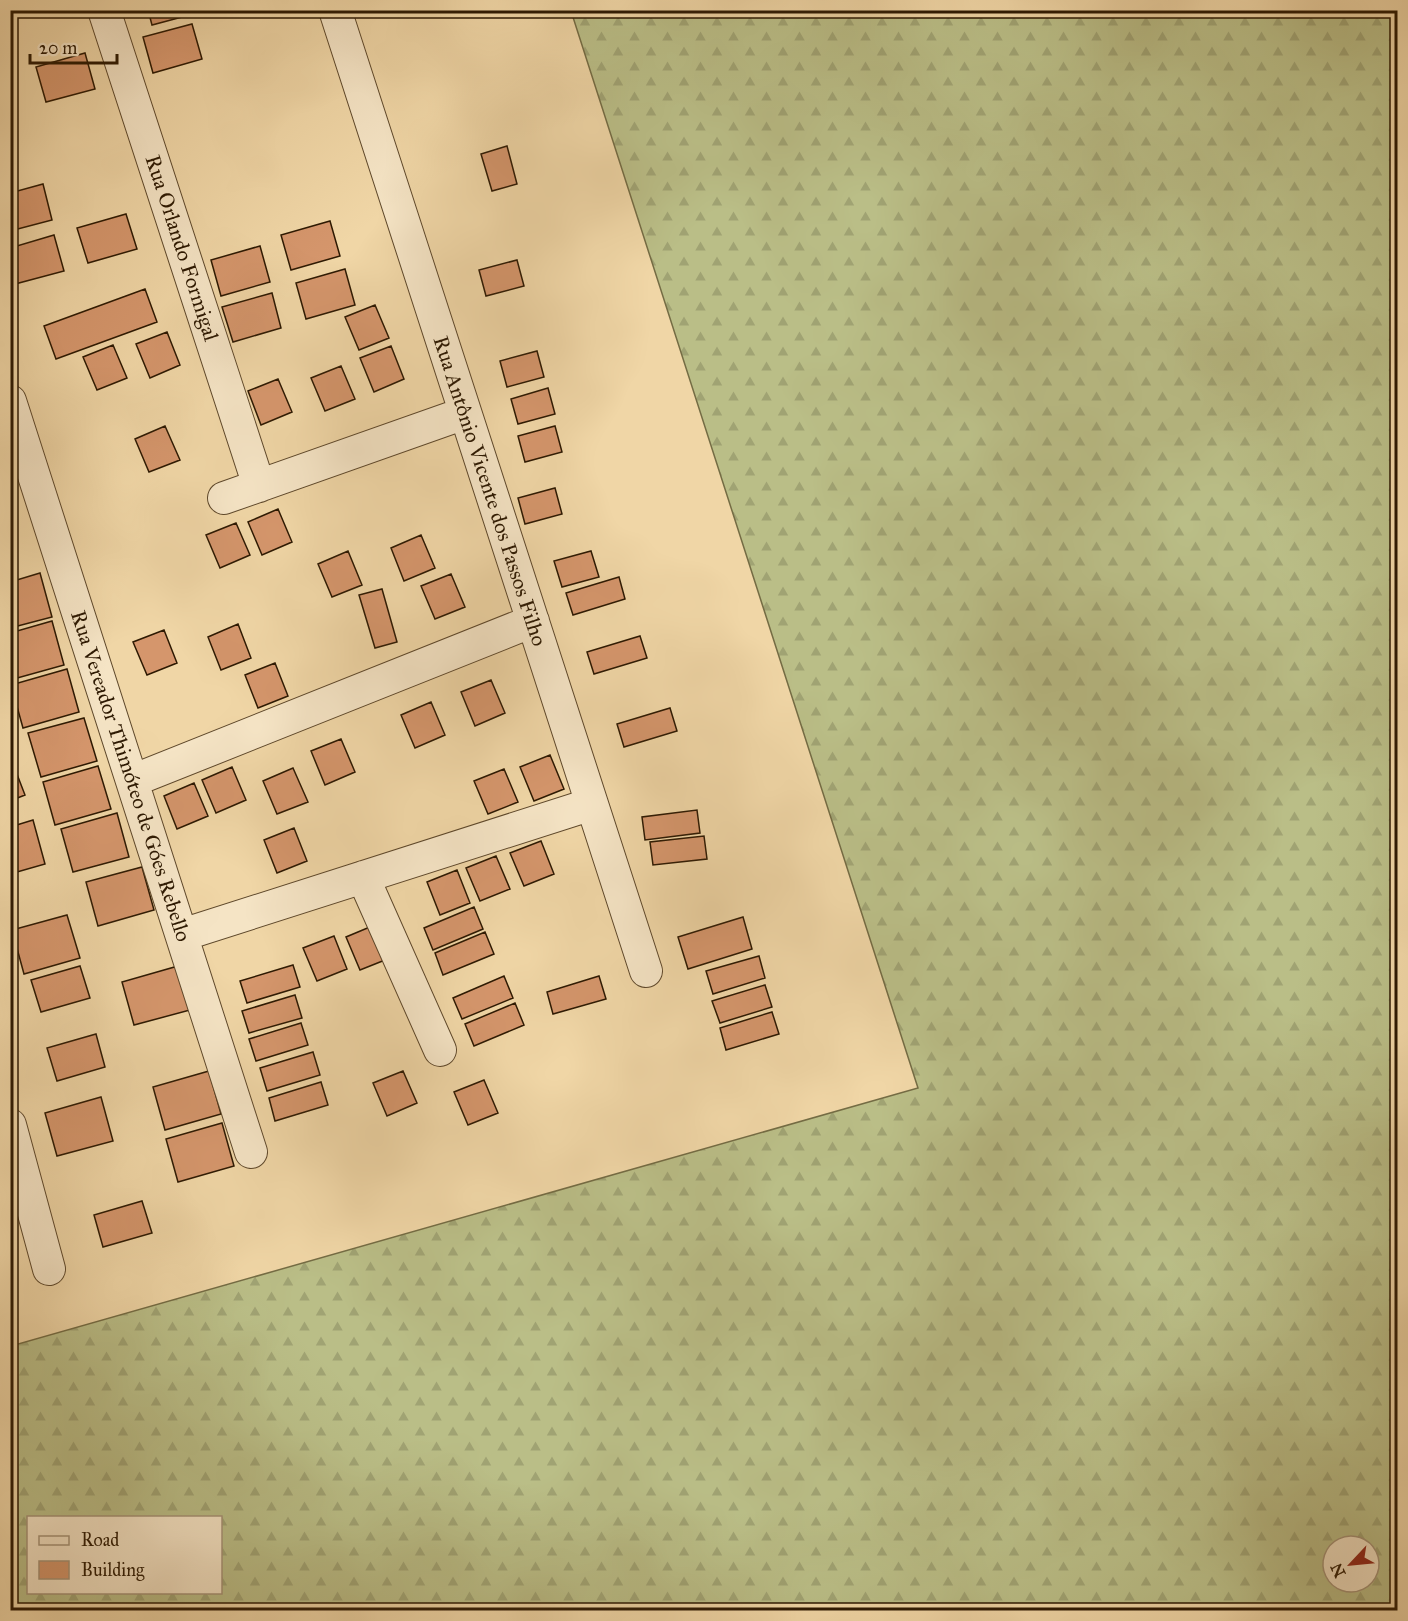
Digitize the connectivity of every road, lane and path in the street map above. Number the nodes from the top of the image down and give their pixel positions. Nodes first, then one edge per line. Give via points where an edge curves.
1 (104, 10) edge
2 (335, 10) edge
3 (10, 401) edge
4 (465, 413) junction
5 (259, 486) junction
6 (224, 498) dead end
7 (533, 621) junction
8 (132, 781) junction
9 (592, 804) junction
10 (363, 877) junction
11 (182, 935) junction
12 (646, 971) dead end
13 (440, 1050) dead end
14 (10, 1125) edge
15 (251, 1152) dead end
16 (49, 1269) dead end

1 - 5 street, Rua Orlando Formigal
2 - 4 street, Rua Antônio Vicente dos Passos Filho
3 - 8 street, Rua Vereador Thimóteo de Góes Rebello
4 - 5 street
4 - 7 street, Rua Antônio Vicente dos Passos Filho
5 - 6 street
7 - 8 street
7 - 9 street, Rua Antônio Vicente dos Passos Filho
8 - 11 street, Rua Vereador Thimóteo de Góes Rebello
9 - 10 street
9 - 12 street, Rua Antônio Vicente dos Passos Filho
10 - 11 street
10 - 13 street
11 - 15 street, Rua Vereador Thimóteo de Góes Rebello
14 - 16 street

